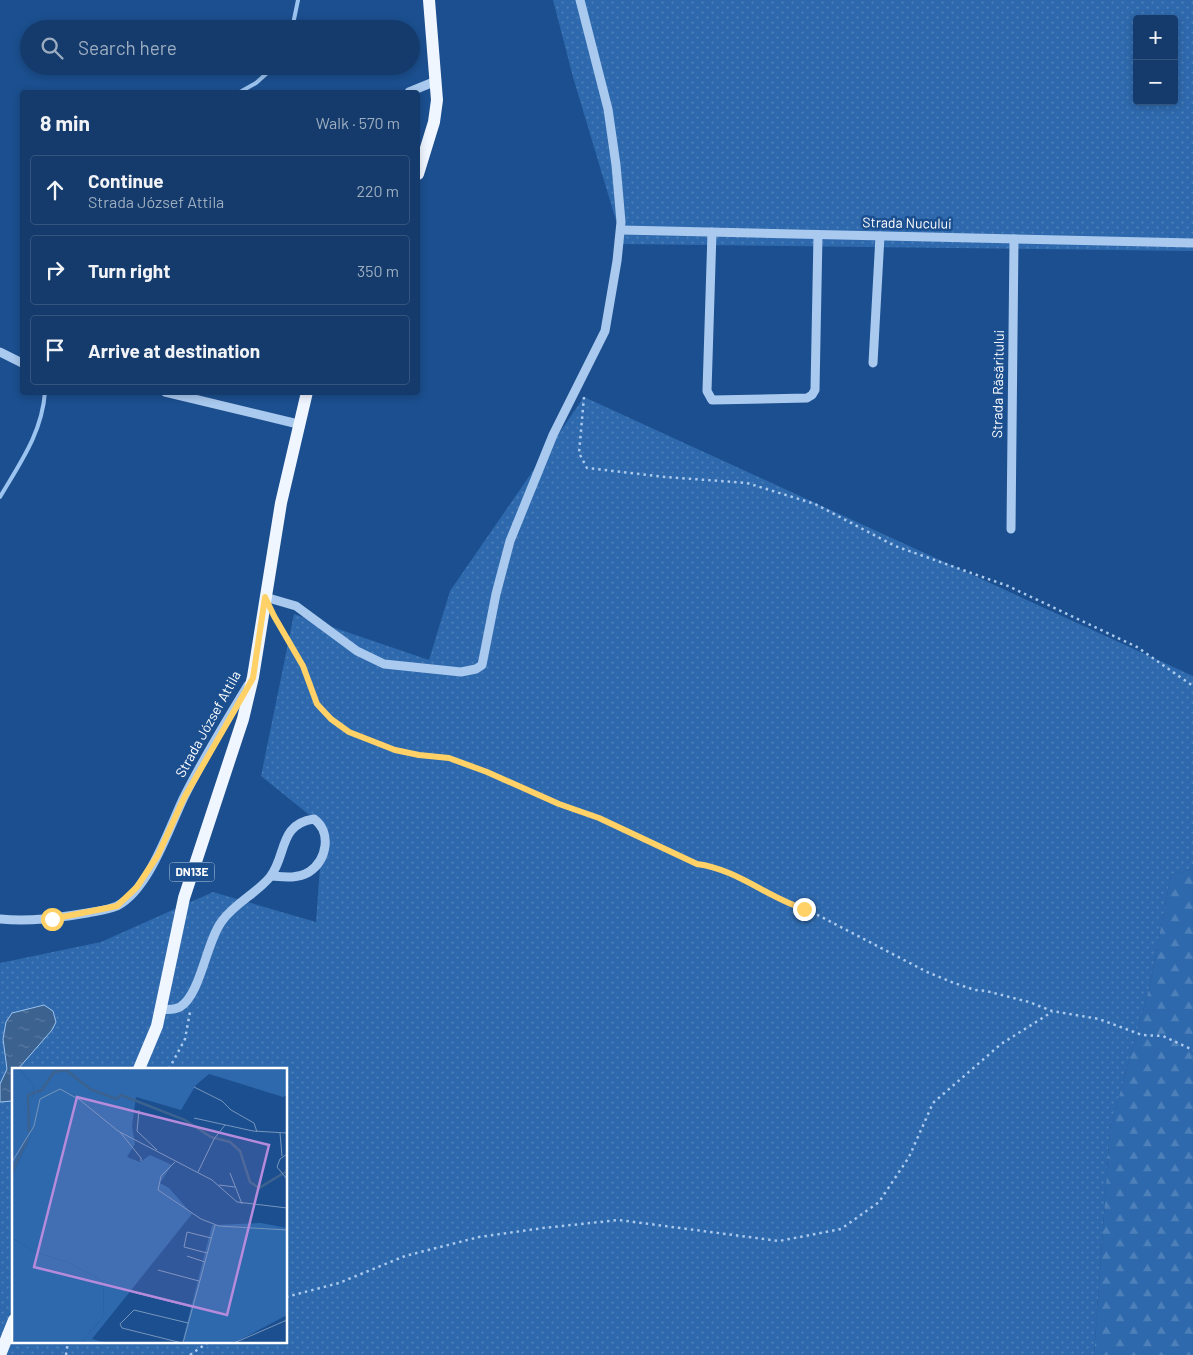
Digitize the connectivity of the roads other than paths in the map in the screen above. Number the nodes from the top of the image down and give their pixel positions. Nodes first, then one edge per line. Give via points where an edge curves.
1 (429, 0) edge
2 (580, 0) edge
3 (436, 80) junction
4 (414, 90) edge
5 (420, 168) edge
6 (621, 230) junction
7 (712, 232) junction
8 (818, 235) junction
9 (880, 236) junction
10 (1014, 239) junction
11 (1193, 243) edge
12 (0, 352) edge
13 (20, 362) edge
14 (873, 363) dead end
15 (177, 395) edge
16 (306, 395) edge
17 (298, 424) junction
18 (1010, 529) dead end
19 (265, 597) junction
20 (253, 678) junction
21 (271, 876) junction
22 (0, 919) edge
23 (161, 1009) junction
24 (139, 1068) edge
25 (12, 1325) edge
26 (0, 1355) edge

1 - 3 main road
2 - 6 street via 608,109 621,202
3 - 4 street
3 - 5 main road via 434,122
6 - 7 street, Strada Nucului
6 - 19 street via 605,331 553,435 510,541 482,665 460,672 384,664 350,646 296,606
7 - 8 street, Strada Nucului
7 - 8 street via 707,392 712,400 807,398 812,395 815,390
8 - 9 street, Strada Nucului
9 - 10 street, Strada Nucului
9 - 14 street
10 - 11 street, Strada Nucului
10 - 18 street, Strada Răsăritului
12 - 13 street
15 - 17 street
16 - 17 main road, Strada József Attila / DN13E
17 - 19 main road, Strada József Attila / DN13E
19 - 20 main road, Strada József Attila / DN13E
20 - 22 street, Strada József Attila via 184,798 158,855 126,899 105,910 52,919
20 - 23 main road, DN13E via 236,742 184,898
21 - 21 street via 288,834 295,826 314,819 320,824 326,847 320,863 291,878
21 - 23 street via 221,921 191,993 180,1007
23 - 24 main road, DN13E
25 - 26 main road

